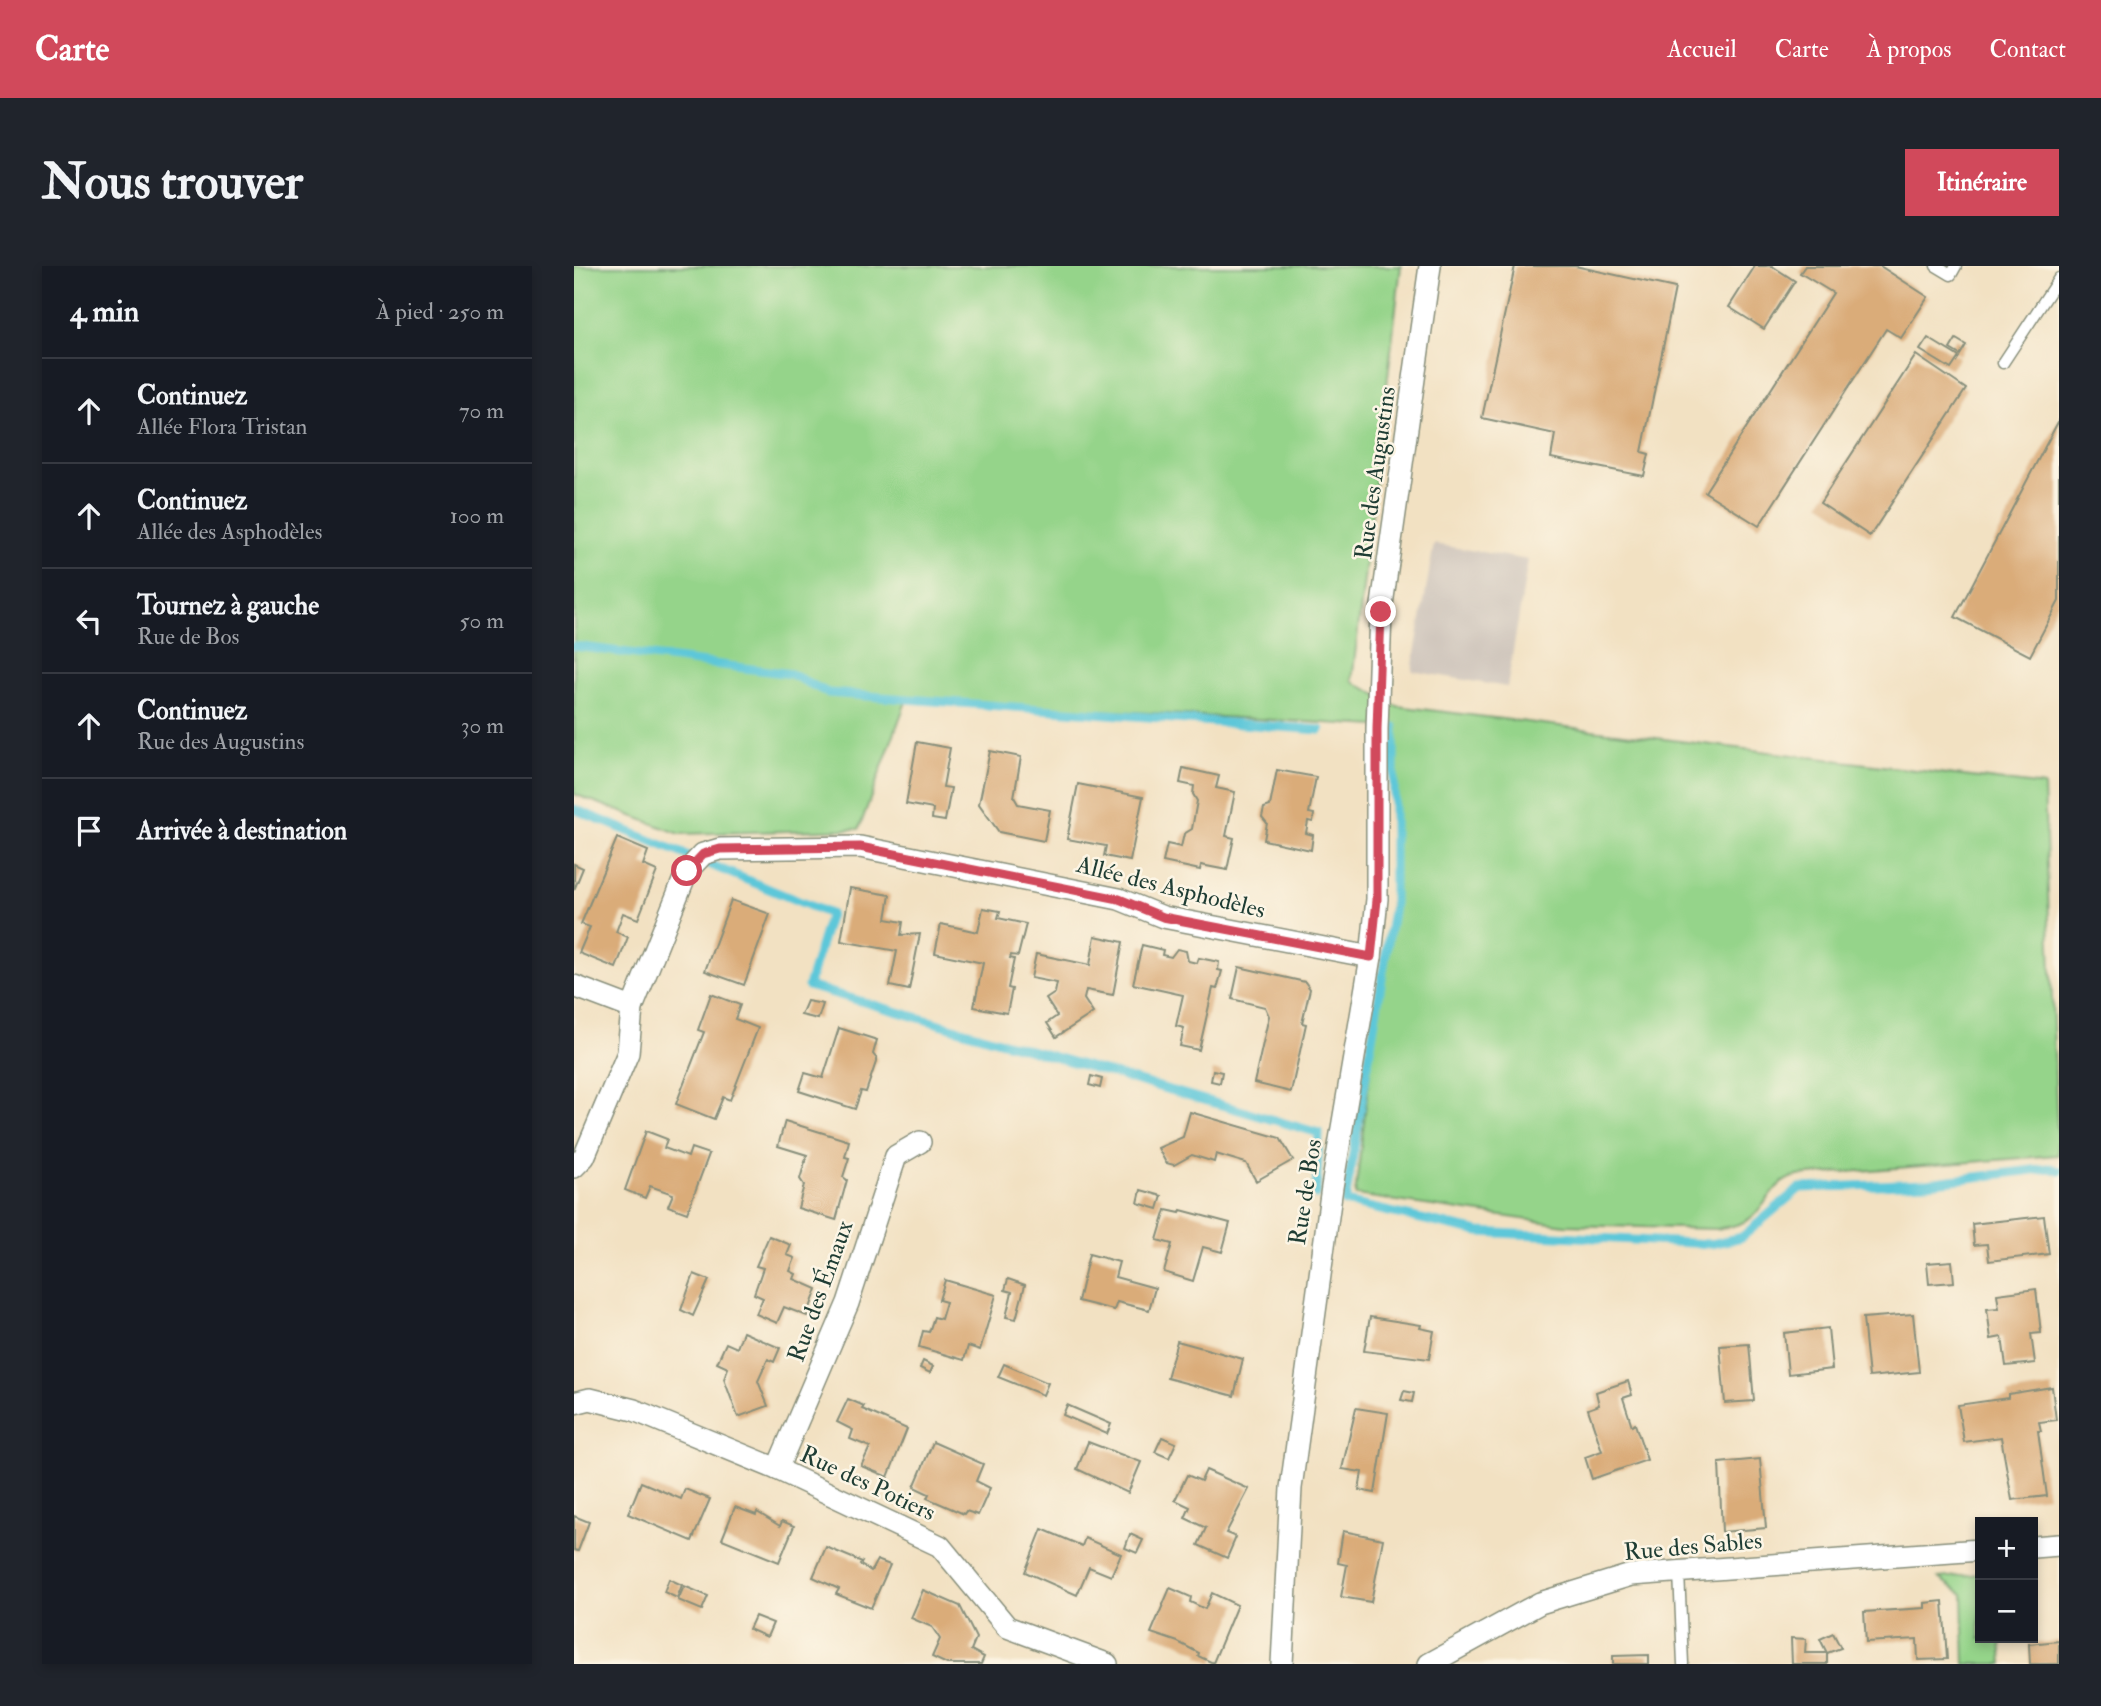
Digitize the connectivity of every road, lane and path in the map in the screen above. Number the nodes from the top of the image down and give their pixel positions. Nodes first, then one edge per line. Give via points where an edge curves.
1 (1430, 266) edge
2 (1936, 266) edge
3 (1956, 266) edge
4 (2059, 278) edge
5 (2003, 363) dead end
6 (1377, 729) joint
7 (1371, 957) junction
8 (574, 986) edge
9 (632, 1008) junction
10 (920, 1142) dead end
11 (574, 1167) edge
12 (574, 1403) edge
13 (777, 1469) junction
14 (2059, 1545) edge
15 (2038, 1546) edge
16 (1975, 1550) edge
17 (1679, 1572) junction
18 (1107, 1664) edge
19 (1282, 1664) edge
20 (1429, 1664) edge
21 (1683, 1664) edge

1 - 6 street, Rue des Augustins via 1381,612
2 - 3 lane via 1951,275
4 - 5 lane
6 - 7 street, Rue de Bos via 1377,900
7 - 9 street, Allée des Asphodèles via 1163,917 1119,899 860,847 720,849 703,854 687,871
7 - 19 street, Rue de Bos via 1332,1187 1290,1488
8 - 9 street
9 - 11 street, Allée des Asphodèles via 628,1053 584,1157
10 - 13 street, Rue des Émaux via 896,1156 848,1303
12 - 13 street, Rue des Potiers via 590,1399 634,1410
13 - 18 street, Rue des Potiers via 940,1545 1007,1628
14 - 15 street
16 - 17 street, Rue des Sables
17 - 20 street, Rue des Sables via 1631,1575 1540,1603
17 - 21 lane

